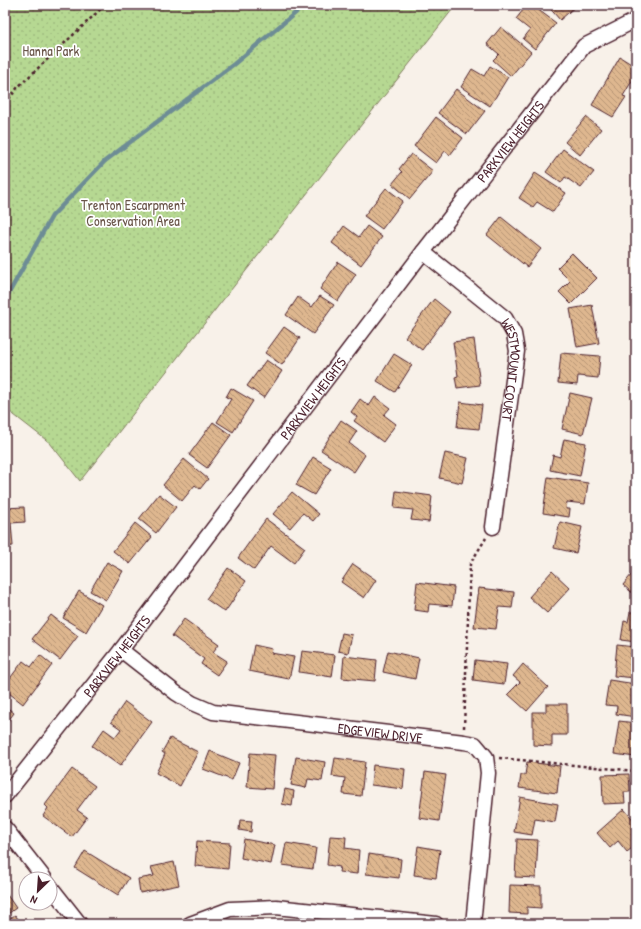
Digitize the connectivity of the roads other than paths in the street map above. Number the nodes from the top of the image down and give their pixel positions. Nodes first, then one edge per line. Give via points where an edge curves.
1 (636, 20) edge
2 (423, 252) junction
3 (493, 527) road end
4 (121, 650) junction
5 (5, 796) edge
6 (5, 828) edge
7 (39, 871) edge
8 (58, 896) edge
9 (80, 924) edge
10 (190, 924) edge
11 (436, 924) edge
12 (473, 924) edge

1 - 2 street, PARKVIEW HEIGHTS via 584,46
2 - 3 street, WESTMOUNT COURT via 505,318 514,334 517,351
2 - 4 street, PARKVIEW HEIGHTS
4 - 5 street, PARKVIEW HEIGHTS
4 - 12 street, EDGEVIEW DRIVE via 176,693 213,712 475,744 486,757 488,773
6 - 7 street
8 - 9 street
10 - 11 street via 230,909 276,906

